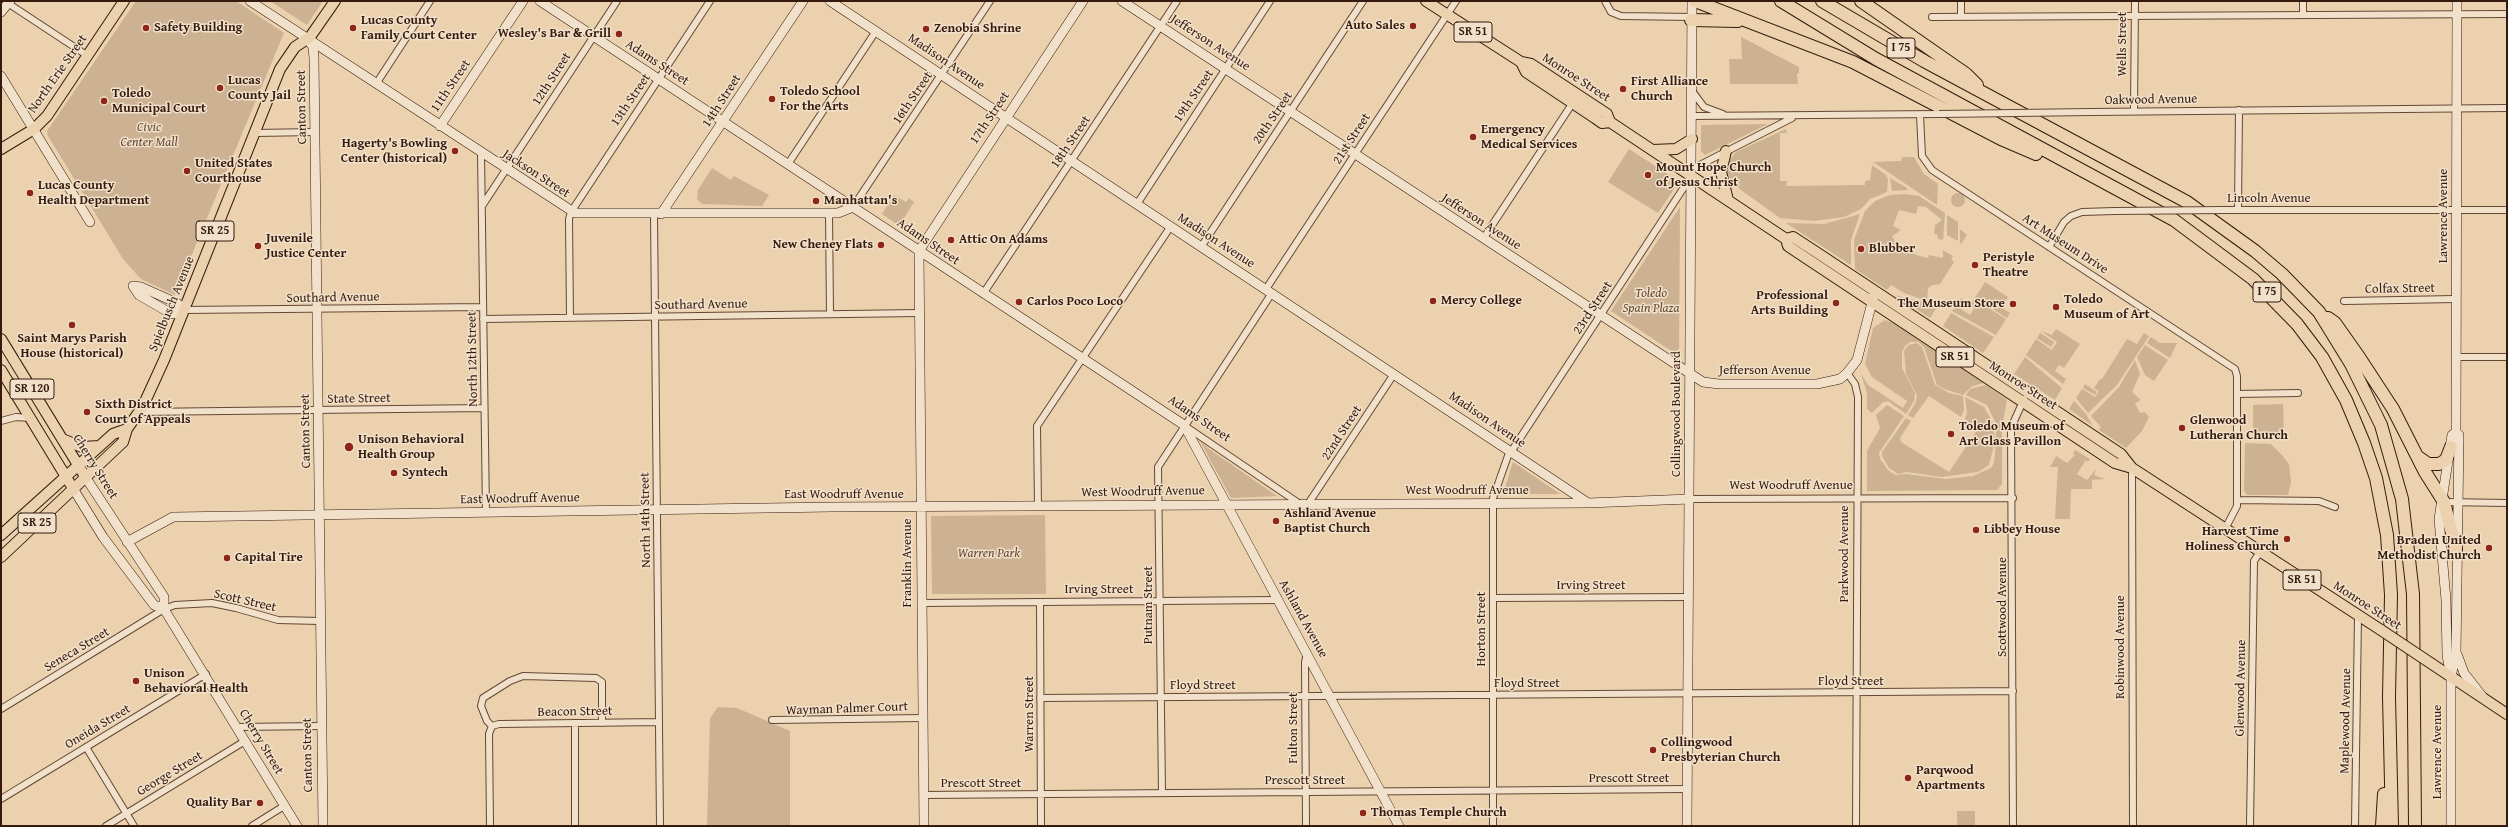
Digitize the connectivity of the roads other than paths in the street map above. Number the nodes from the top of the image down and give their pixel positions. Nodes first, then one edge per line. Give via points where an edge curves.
1 (124, 1) edge
2 (250, 1) edge
3 (334, 1) edge
4 (430, 1) edge
5 (524, 1) edge
6 (540, 1) edge
7 (617, 1) edge
8 (710, 1) edge
9 (803, 1) edge
10 (830, 1) edge
11 (990, 1) edge
12 (1083, 1) edge
13 (1122, 1) edge
14 (1177, 1) edge
15 (1270, 1) edge
16 (1363, 1) edge
17 (1426, 1) edge
18 (1456, 1) edge
19 (1606, 1) edge
20 (1692, 1) edge
21 (1695, 1) edge
22 (1781, 1) edge
23 (1822, 1) edge
24 (1861, 1) edge
25 (1961, 1) edge
26 (2135, 1) edge
27 (2303, 1) edge
28 (2458, 1) edge
29 (8, 2) edge
30 (1, 12) edge
31 (2458, 14) junction
32 (2507, 14) edge
33 (1447, 15) junction
34 (2303, 15) junction
35 (2135, 16) junction
36 (1932, 17) dead end
37 (1961, 17) junction
38 (1692, 19) junction
39 (1747, 21) junction
40 (1160, 26) junction
41 (876, 31) junction
42 (593, 36) junction
43 (308, 39) junction
44 (88, 56) junction
45 (1226, 69) junction
46 (942, 74) junction
47 (1, 76) edge
48 (659, 79) junction
49 (376, 84) junction
50 (1691, 90) junction
51 (1981, 91) junction
52 (1575, 99) junction
53 (2457, 108) junction
54 (2507, 108) edge
55 (2239, 110) junction
56 (2134, 111) junction
57 (1290, 112) junction
58 (1920, 114) junction
59 (1691, 116) junction
60 (1728, 116) junction
61 (1795, 116) junction
62 (1007, 118) junction
63 (724, 122) junction
64 (440, 126) junction
65 (34, 129) junction
66 (315, 132) junction
67 (255, 133) junction
68 (1692, 139) junction
69 (1, 149) edge
70 (1652, 150) junction
71 (1726, 151) junction
72 (481, 153) junction
73 (1355, 155) junction
74 (1071, 161) junction
75 (788, 164) junction
76 (506, 170) junction
77 (1691, 173) junction
78 (2104, 184) junction
79 (1728, 200) junction
80 (1136, 204) junction
81 (482, 206) junction
82 (854, 207) junction
83 (2238, 210) junction
84 (2457, 210) junction
85 (2507, 210) edge
86 (571, 212) junction
87 (829, 213) junction
88 (658, 214) junction
89 (90, 222) dead end
90 (1171, 226) junction
91 (1483, 239) junction
92 (1786, 239) junction
93 (1201, 247) junction
94 (2049, 247) junction
95 (919, 251) junction
96 (1269, 291) junction
97 (1875, 291) junction
98 (983, 294) junction
99 (2456, 299) junction
100 (2344, 301) dead end
101 (1872, 302) junction
102 (483, 306) junction
103 (317, 309) junction
104 (184, 310) junction
105 (2319, 312) junction
106 (919, 313) junction
107 (830, 314) junction
108 (1602, 315) junction
109 (654, 316) junction
110 (570, 318) junction
111 (483, 319) junction
112 (1, 338) edge
113 (2456, 357) junction
114 (2507, 357) edge
115 (1083, 358) junction
116 (1, 370) edge
117 (1847, 373) junction
118 (1394, 374) junction
119 (1690, 374) junction
120 (2298, 393) dead end
121 (2237, 394) junction
122 (2026, 397) junction
123 (484, 408) junction
124 (318, 410) junction
125 (139, 412) junction
126 (30, 418) junction
127 (2, 420) edge
128 (1184, 425) junction
129 (127, 429) junction
130 (2456, 432) junction
131 (62, 439) junction
132 (100, 446) junction
133 (2452, 447) junction
134 (1511, 451) junction
135 (2416, 454) junction
136 (78, 464) junction
137 (2132, 468) junction
138 (65, 476) junction
139 (86, 478) junction
140 (74, 490) junction
141 (2013, 498) junction
142 (1690, 499) junction
143 (1858, 499) junction
144 (2237, 500) junction
145 (2442, 501) junction
146 (2457, 502) junction
147 (1588, 503) junction
148 (2507, 503) edge
149 (1225, 504) junction
150 (1304, 504) junction
151 (1492, 504) junction
152 (1159, 505) junction
153 (1038, 506) junction
154 (921, 507) junction
155 (2335, 507) dead end
156 (657, 509) junction
157 (486, 513) junction
158 (320, 515) junction
159 (2225, 529) junction
160 (1, 535) edge
161 (127, 542) junction
162 (2456, 549) junction
163 (2260, 552) junction
164 (1, 557) edge
165 (1690, 597) junction
166 (1493, 598) junction
167 (1277, 600) junction
168 (1160, 601) junction
169 (1040, 602) junction
170 (922, 603) junction
171 (164, 609) junction
172 (2358, 616) junction
173 (320, 622) junction
174 (2456, 653) junction
175 (1307, 654) junction
176 (206, 674) junction
177 (2452, 677) junction
178 (2014, 692) junction
179 (1857, 693) junction
180 (1688, 694) junction
181 (1492, 695) junction
182 (1330, 696) junction
183 (1305, 697) junction
184 (2389, 697) junction
185 (1040, 698) junction
186 (1161, 698) junction
187 (2486, 700) junction
188 (1, 709) edge
189 (2507, 714) edge
190 (923, 718) junction
191 (772, 720) dead end
192 (659, 722) junction
193 (575, 723) junction
194 (602, 723) junction
195 (321, 726) junction
196 (492, 726) junction
197 (237, 727) junction
198 (245, 742) junction
199 (86, 747) junction
200 (1687, 789) junction
201 (1493, 791) junction
202 (1306, 792) junction
203 (1380, 792) junction
204 (1041, 794) junction
205 (1162, 794) junction
206 (923, 795) junction
207 (1, 799) edge
208 (284, 806) junction
209 (126, 814) junction
210 (322, 825) edge
211 (106, 826) edge
212 (134, 826) edge
213 (252, 826) edge
214 (297, 826) edge
215 (490, 826) edge
216 (575, 826) edge
217 (660, 826) edge
218 (924, 826) edge
219 (1041, 826) edge
220 (1306, 826) edge
221 (1399, 826) edge
222 (1493, 826) edge
223 (1687, 826) edge
224 (1856, 826) edge
225 (2013, 826) edge
226 (2133, 826) edge
227 (2250, 826) edge
228 (2355, 826) edge
229 (2382, 826) edge
230 (2392, 826) edge
231 (2415, 826) edge
232 (2451, 826) edge

1 - 44 main road, North Erie Street
2 - 43 street, Jackson Street
3 - 43 main road, SR 25
4 - 49 street
5 - 64 street, 11th Street
6 - 42 street, Adams Street
7 - 42 street, 12th Street
8 - 48 street, 13th Street
9 - 63 street, 14th Street
10 - 41 street, Madison Avenue
11 - 46 street, 16th Street
12 - 62 street, 17th Street
13 - 40 street, Jefferson Avenue
14 - 40 street, 18th Street
15 - 45 street, 19th Street
16 - 57 street, 20th Street
17 - 33 main road, Monroe Street / SR 51
18 - 33 street, 21st Street
19 - 38 street via 1611,12 1627,17
20 - 38 street, Collingwood Boulevard
21 - 39 highway
22 - 78 highway, I 75 via 1876,59
23 - 51 highway, I 75
24 - 51 highway via 1966,74
25 - 37 street
26 - 35 street, Wells Street
27 - 34 street
28 - 31 street, Lawrence Avenue
29 - 30 street
29 - 44 street
31 - 32 street
31 - 34 street
31 - 53 street, Lawrence Avenue
33 - 52 main road, Monroe Street / SR 51 via 1521,62 1526,72
33 - 73 street, 21st Street
34 - 35 street
35 - 37 street
35 - 56 street, Wells Street
36 - 37 street
38 - 39 highway
38 - 50 street, Collingwood Boulevard
39 - 78 highway via 1853,62 2001,139
40 - 45 street, Jefferson Avenue
40 - 74 street, 18th Street
41 - 46 street, Madison Avenue
41 - 75 street
42 - 48 street, Adams Street
42 - 76 street, 12th Street
43 - 49 street, Jackson Street
43 - 66 street, Canton Street via 314,54
43 - 67 main road, Spielbusch Avenue / SR 25 via 295,47 286,58
44 - 65 main road, North Erie Street via 47,116
45 - 57 street, Jefferson Avenue
45 - 80 street, 19th Street
46 - 62 street, Madison Avenue
46 - 82 street, 16th Street
47 - 65 street
48 - 63 street, Adams Street
48 - 86 street, 13th Street
49 - 64 street, Jackson Street
50 - 59 street, Collingwood Boulevard
50 - 60 street, Oakwood Avenue via 1704,107
51 - 105 highway, I 75 via 2187,202 2255,251
52 - 70 main road, Monroe Street / SR 51 via 1602,123 1610,122
52 - 91 street
53 - 54 street, Oakwood Avenue
53 - 55 street, Oakwood Avenue
53 - 84 street, Lawrence Avenue
55 - 56 street, Oakwood Avenue
55 - 83 street
56 - 58 street, Oakwood Avenue, bridge
57 - 73 street, Jefferson Avenue
57 - 93 street, 20th Street
58 - 61 street, Oakwood Avenue
58 - 94 street, Art Museum Drive via 1921,151 1927,165
59 - 60 street, Oakwood Avenue
59 - 68 street, Collingwood Boulevard
60 - 61 street, Oakwood Avenue
61 - 71 street, Oakwood Avenue
62 - 74 street, Madison Avenue
62 - 95 street, 17th Street
63 - 75 street, Adams Street
63 - 88 street, 14th Street
64 - 72 street, Jackson Street
65 - 69 main road, North Erie Street
65 - 89 street
66 - 67 street
66 - 103 street, Canton Street
67 - 104 main road, Spielbusch Avenue / SR 25
68 - 70 main road via 1676,149
68 - 77 street, Collingwood Boulevard
70 - 77 main road, Monroe Street / SR 51
71 - 77 street, Oakwood Avenue
71 - 79 main road via 1721,172
72 - 76 street, Jackson Street
72 - 81 street, North 12th Street
73 - 91 street, Jefferson Avenue
73 - 96 street, 21st Street
74 - 80 street, Madison Avenue
74 - 98 street, 18th Street
75 - 82 street, Adams Street
76 - 81 street
76 - 86 street, Jackson Street
77 - 79 main road, Monroe Street / SR 51
77 - 108 street, 23rd Street
77 - 119 street, Collingwood Boulevard
78 - 184 highway, I 75 via 2174,220 2253,279 2297,324 2322,357 2346,400 2376,478 2386,535 2391,594
79 - 92 main road, Monroe Street / SR 51
80 - 90 street, Madison Avenue
81 - 102 street, North 12th Street
82 - 87 street, Jackson Street via 838,213
82 - 95 street, Adams Street
83 - 84 street, Lincoln Avenue
83 - 94 street, Lincoln Avenue, bridge via 2082,212 2064,222
84 - 85 street, Lincoln Avenue
84 - 99 street, Lawrence Avenue
86 - 88 street, Jackson Street via 583,215
86 - 110 street
87 - 88 street, Jackson Street
87 - 107 street
88 - 109 street, North 14th Street
90 - 93 street, Madison Avenue
90 - 115 street
91 - 108 street, Jefferson Avenue
92 - 97 main road, Monroe Street / SR 51 via 1793,237
92 - 101 main road, Monroe Street / SR 51 via 1788,246
93 - 96 street, Madison Avenue
94 - 121 street, Art Museum Drive via 2236,373
95 - 98 street, Adams Street
95 - 106 street, Franklin Avenue
96 - 118 street, Madison Avenue
96 - 128 street, 21st Street
97 - 101 street
97 - 122 main road, Monroe Street / SR 51
98 - 115 street, Adams Street
99 - 100 street, Colfax Street
99 - 113 street, Lawrence Avenue
101 - 117 street via 1859,354
101 - 122 main road, Monroe Street / SR 51
102 - 103 street, Southard Avenue
102 - 111 street, North 12th Street
103 - 104 street, Southard Avenue
103 - 124 street, Canton Street
104 - 104 street via 177,303 133,286 135,292 160,308 173,314
104 - 125 main road, Spielbusch Avenue / SR 25
105 - 135 highway via 2335,323 2359,357 2393,409
105 - 231 highway, I 75 via 2354,369 2381,425 2402,499 2413,594
106 - 107 street, Southard Avenue
106 - 154 street, Franklin Avenue
107 - 109 street, Southard Avenue
108 - 119 street, Jefferson Avenue
108 - 134 street, 23rd Street
109 - 110 street, Southard Avenue
109 - 156 street, North 14th Street
110 - 111 street, Southard Avenue
111 - 123 street, North 12th Street
112 - 131 main road, Cherry Street / SR 120
113 - 114 street
113 - 130 street, Lawrence Avenue
115 - 128 street, Adams Street
115 - 153 street via 1037,426
116 - 126 main road, Cherry Street
117 - 119 street, Jefferson Avenue via 1833,382 1817,384 1712,384
117 - 143 street, Parkwood Avenue via 1855,384 1858,397
118 - 134 street, Madison Avenue
118 - 150 street, 22nd Street
119 - 142 street, Collingwood Boulevard
120 - 121 street
121 - 144 street
122 - 137 main road, Monroe Street / SR 51 via 2115,463
122 - 141 street, Scottwood Avenue via 2011,428
123 - 124 street, State Street
123 - 157 street, North 12th Street
124 - 125 street, State Street
124 - 158 street, Canton Street
125 - 129 main road, Spielbusch Avenue / SR 25
126 - 127 street
126 - 138 main road, Cherry Street
128 - 149 street, Ashland Avenue
128 - 150 street, Adams Street
128 - 152 street, Putnam Street via 1159,462
129 - 132 main road, Spielbusch Avenue via 113,434
129 - 139 main road, Spielbusch Avenue / SR 25 via 123,442
130 - 133 street, Lawrence Avenue via 2452,435
130 - 146 street, Lawrence Avenue via 2459,435
131 - 132 main road via 82,447
131 - 136 main road, Cherry Street / SR 120
132 - 136 main road, Spielbusch Avenue
133 - 135 highway via 2446,460 2437,464 2425,463
133 - 145 street, Lawrence Avenue
134 - 147 street, Madison Avenue
134 - 151 street, 23rd Street
135 - 145 highway
136 - 138 main road, Spielbusch Avenue
136 - 139 main road, Cherry Street / SR 120
137 - 159 main road, Monroe Street / SR 51
137 - 226 street, Robinwood Avenue
138 - 140 main road, Cherry Street / SR 120
138 - 160 main road, SR 25
139 - 140 main road, SR 25
139 - 161 street, Cherry Street / SR 120
140 - 164 main road, SR 25
140 - 171 street, Cherry Street / SR 120 via 103,537 154,605
141 - 143 street, West Woodruff Avenue
141 - 178 street, Scottwood Avenue
142 - 143 street, West Woodruff Avenue
142 - 147 street, West Woodruff Avenue
142 - 165 street, Collingwood Boulevard
143 - 179 street, Parkwood Avenue
144 - 155 street via 2319,501
144 - 159 street via 2236,510
145 - 146 street
145 - 162 highway
145 - 177 street, Lawrence Avenue via 2439,525 2446,600 2447,655
146 - 148 street
146 - 162 street, Lawrence Avenue
147 - 151 street, West Woodruff Avenue
149 - 150 street, West Woodruff Avenue
149 - 152 street, West Woodruff Avenue
149 - 167 street, Ashland Avenue
150 - 151 street, West Woodruff Avenue
151 - 166 street, Horton Street
152 - 153 street, West Woodruff Avenue
152 - 168 street, Putnam Street
153 - 154 street, West Woodruff Avenue
154 - 156 street, East Woodruff Avenue
154 - 170 street, Franklin Avenue
156 - 157 street, East Woodruff Avenue
156 - 192 street, North 14th Street
157 - 158 street, East Woodruff Avenue
158 - 161 street, East Woodruff Avenue via 173,517
158 - 173 street, Canton Street
159 - 163 main road, Monroe Street / SR 51
161 - 171 street, Cherry Street / SR 120 via 164,597
162 - 174 street, Lawrence Avenue
163 - 172 main road, Monroe Street / SR 51
163 - 227 street, Glenwood Avenue via 2254,561
165 - 166 street, Irving Street
165 - 180 street, Collingwood Boulevard
166 - 181 street, Horton Street
167 - 168 street, Irving Street
167 - 175 street, Ashland Avenue
168 - 169 street, Irving Street
168 - 186 street, Putnam Street
169 - 170 street, Irving Street
169 - 185 street, Warren Street
170 - 190 street, Franklin Avenue
171 - 173 street, Scott Street via 175,605 212,603 278,620
171 - 176 street, Cherry Street / SR 120
171 - 188 street, Seneca Street
172 - 177 main road, Monroe Street / SR 51, bridge
172 - 228 street, Maplewood Avenue
173 - 195 street, Canton Street
174 - 177 street, Lawrence Avenue
174 - 187 street via 2464,672
175 - 182 street, Ashland Avenue
175 - 183 street, Fulton Street
176 - 197 street, Cherry Street / SR 120
176 - 199 street, Oneida Street
177 - 187 main road, Monroe Street / SR 51
177 - 232 street, Lawrence Avenue
178 - 179 street, Floyd Street
178 - 225 street, Scottwood Avenue
179 - 180 street, Floyd Street
179 - 224 street, Parkwood Avenue
180 - 181 street, Floyd Street
180 - 200 street, Collingwood Boulevard
181 - 182 street, Floyd Street
181 - 201 street, Horton Street
182 - 183 street, Floyd Street
182 - 203 street, Ashland Avenue
183 - 186 street, Floyd Street
183 - 202 street, Fulton Street
184 - 229 highway
184 - 230 highway, I 75
185 - 186 street, Floyd Street
185 - 204 street, Warren Street
186 - 205 street, Putnam Street
187 - 189 main road, Monroe Street / SR 51
190 - 191 street, Wayman Palmer Court
190 - 206 street, Franklin Avenue
192 - 194 street, Beacon Street
192 - 217 street, North 14th Street
193 - 194 street, Beacon Street
193 - 196 street, Beacon Street
193 - 216 street
194 - 196 street via 602,682 596,678 524,676 510,681 483,698 481,706 487,722
195 - 197 street
195 - 210 street, Canton Street
196 - 215 street via 489,734
197 - 198 street, Cherry Street / SR 120
198 - 208 street, Cherry Street / SR 120
198 - 209 street, George Street
199 - 207 street, Oneida Street
199 - 209 street
200 - 201 street, Prescott Street
200 - 223 street, Collingwood Boulevard
201 - 203 street, Prescott Street
201 - 222 street, Horton Street
202 - 203 street, Prescott Street
202 - 205 street, Prescott Street
202 - 220 street, Fulton Street
203 - 221 street, Ashland Avenue
204 - 205 street, Prescott Street
204 - 206 street, Prescott Street
204 - 219 street, Warren Street
206 - 218 street, Franklin Avenue
208 - 213 street
208 - 214 street, Cherry Street / SR 120
209 - 211 street, George Street
209 - 212 street

